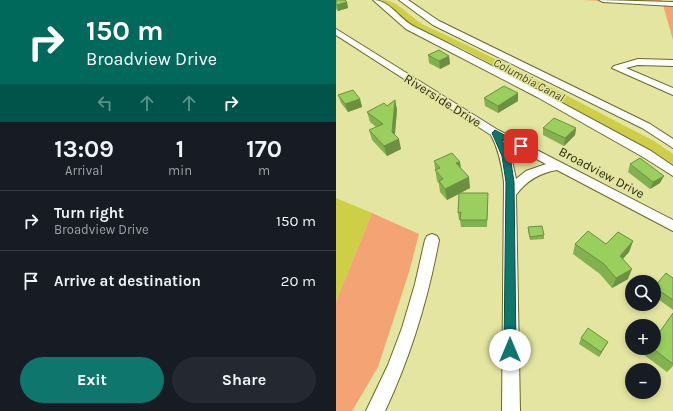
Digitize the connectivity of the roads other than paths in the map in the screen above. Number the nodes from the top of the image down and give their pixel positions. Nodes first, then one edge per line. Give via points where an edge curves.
1 (377, 0) edge
2 (403, 0) edge
3 (603, 0) edge
4 (673, 4) edge
5 (336, 31) edge
6 (673, 63) edge
7 (673, 92) edge
8 (495, 133) junction
9 (673, 144) edge
10 (559, 166) junction
11 (673, 172) edge
12 (510, 194) junction
13 (673, 226) edge
14 (432, 240) dead end
15 (375, 411) edge
16 (511, 411) edge

1 - 11 street via 409,28 541,95 647,154
2 - 9 street via 436,23 646,126
3 - 4 street
5 - 8 street, Riverside Drive
6 - 7 street via 638,62 617,68
8 - 10 street, Broadview Drive
8 - 12 street, Riverside Drive via 506,156
10 - 12 street via 532,172 516,185
10 - 13 street, Broadview Drive
12 - 16 street, Riverside Drive
14 - 15 street via 424,284 408,334

